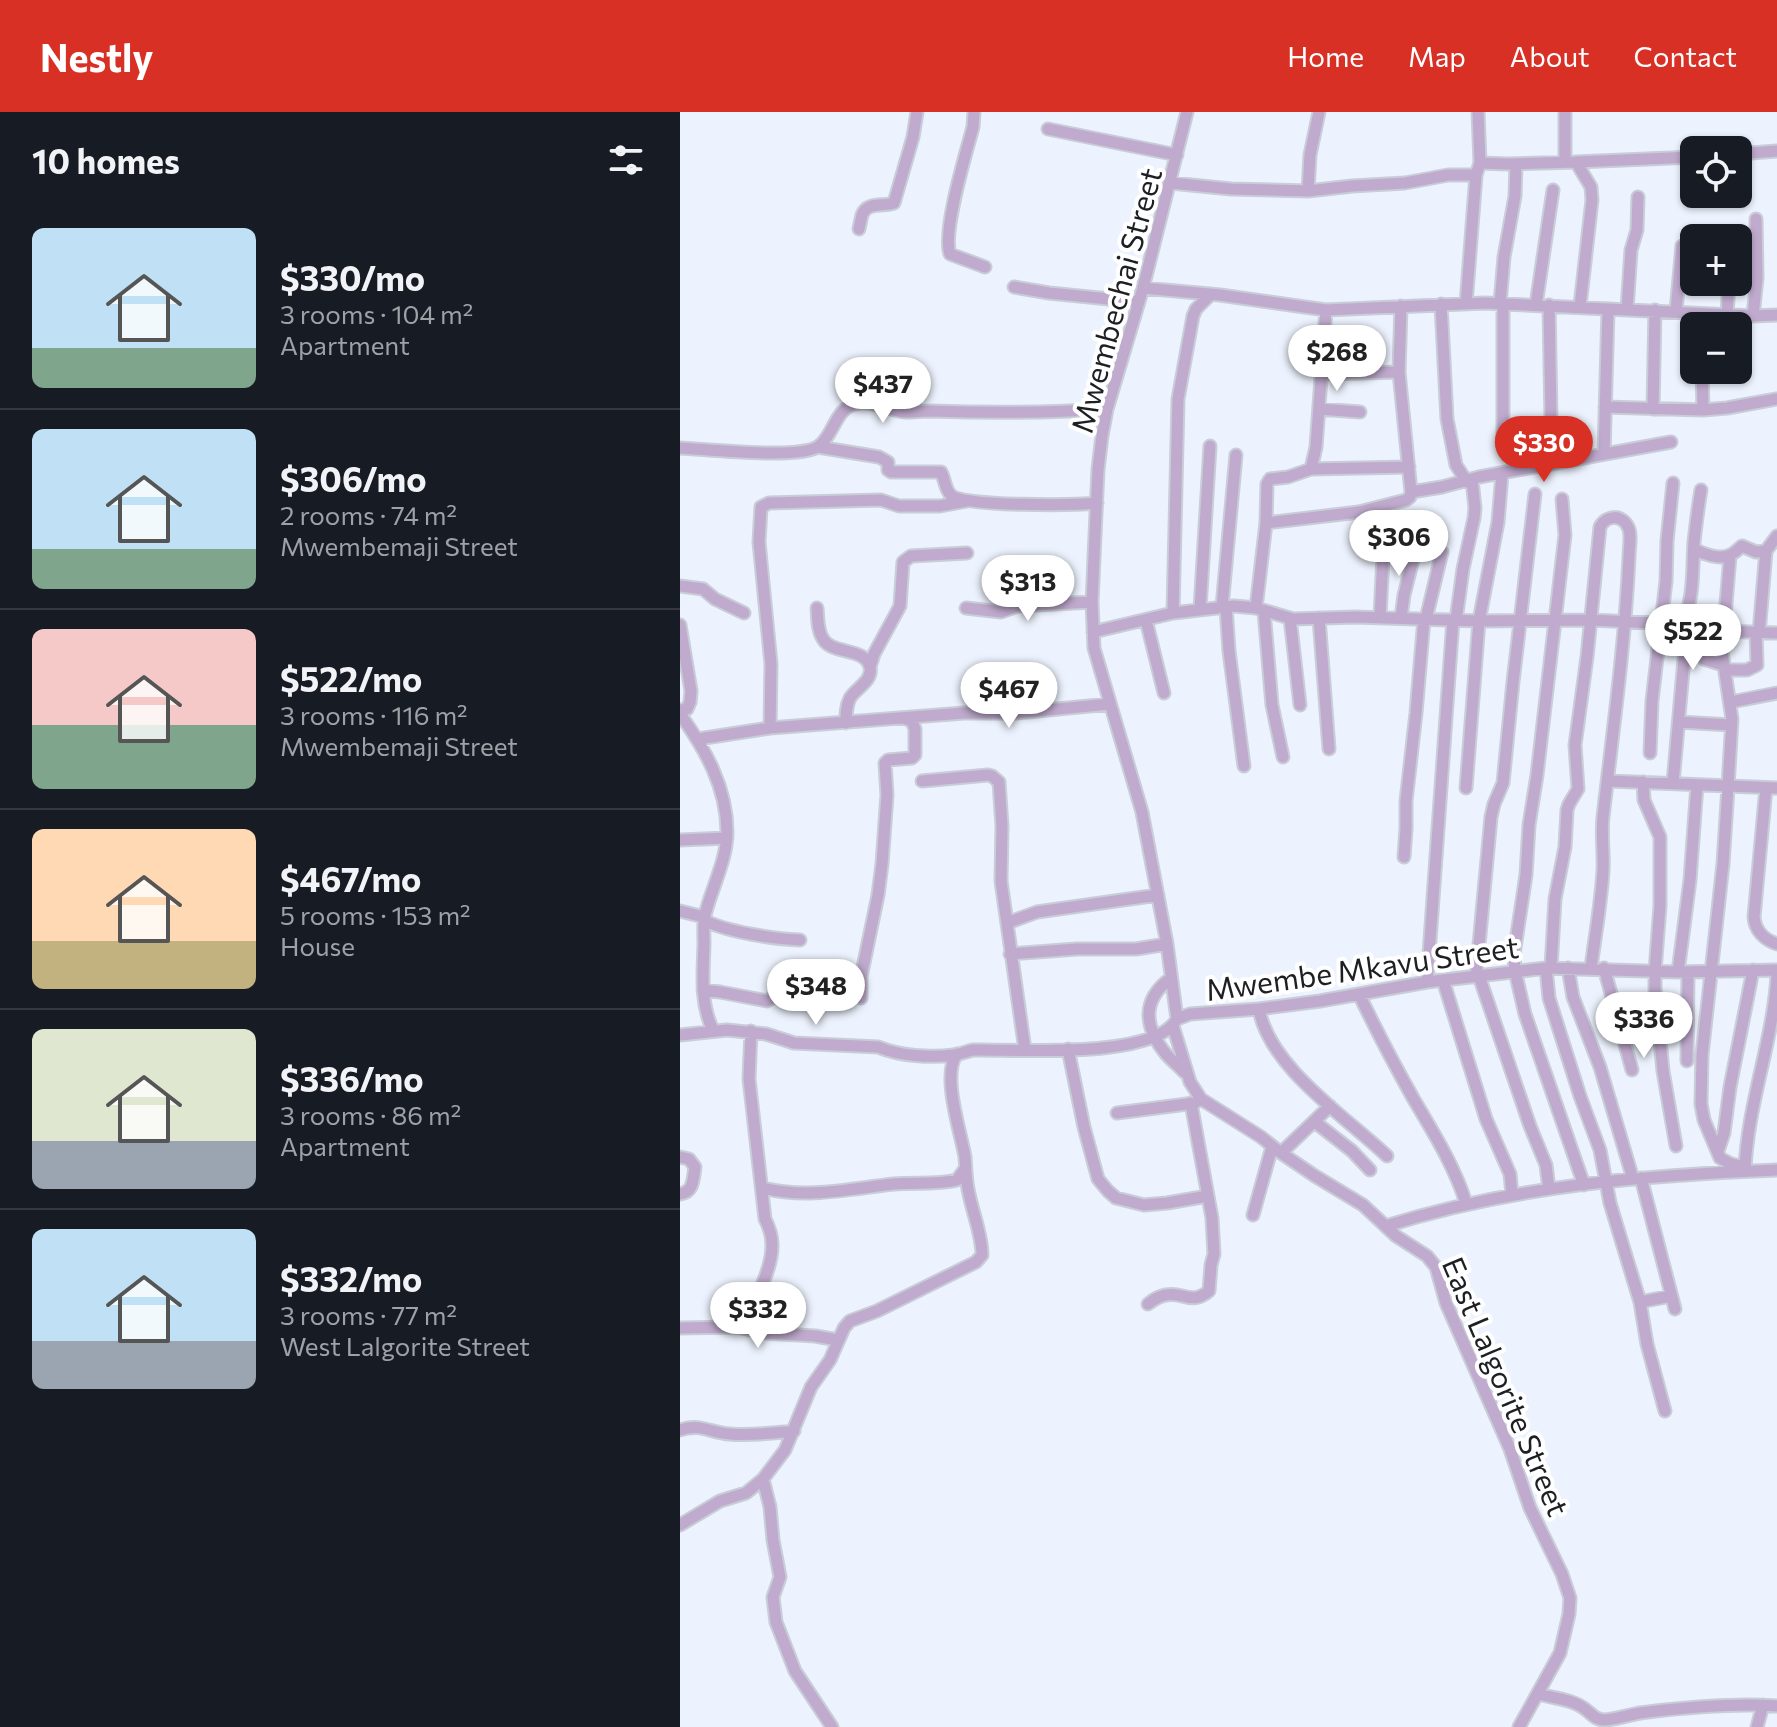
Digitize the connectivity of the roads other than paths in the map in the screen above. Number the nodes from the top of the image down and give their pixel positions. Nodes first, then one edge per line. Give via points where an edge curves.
1 (917, 112) edge
2 (974, 112) edge
3 (1187, 112) edge
4 (1319, 112) edge
5 (1478, 112) edge
6 (1565, 112) edge
7 (1048, 129) dead end
8 (1777, 151) edge
9 (1752, 153) edge
10 (1177, 155) junction
11 (1680, 158) edge
12 (1571, 162) junction
13 (1516, 164) junction
14 (1478, 169) junction
15 (1171, 183) junction
16 (1553, 190) dead end
17 (1308, 191) junction
18 (1638, 197) dead end
19 (1756, 219) dead end
20 (859, 229) dead end
21 (985, 267) dead end
22 (1680, 268) edge
23 (1014, 287) dead end
24 (1143, 288) junction
25 (1211, 294) junction
26 (1139, 302) junction
27 (1441, 304) junction
28 (1466, 304) junction
29 (1502, 304) junction
30 (1536, 305) junction
31 (1549, 305) junction
32 (1401, 306) junction
33 (1580, 306) junction
34 (1608, 309) junction
35 (1326, 310) junction
36 (1627, 310) junction
37 (1655, 310) junction
38 (1676, 311) junction
39 (1680, 312) edge
40 (1777, 315) edge
41 (1753, 316) joint
42 (1399, 372) junction
43 (1321, 374) junction
44 (1702, 384) edge
45 (1777, 399) edge
46 (1605, 407) junction
47 (1107, 409) junction
48 (1319, 409) junction
49 (1653, 409) junction
50 (1703, 410) junction
51 (1360, 412) dead end
52 (1551, 419) dead end
53 (1671, 442) dead end
54 (1210, 446) dead end
55 (1503, 446) dead end
56 (818, 447) junction
57 (680, 448) edge
58 (1604, 454) junction
59 (1236, 455) dead end
60 (1409, 467) junction
61 (1311, 469) junction
62 (1502, 474) junction
63 (1469, 481) junction
64 (1673, 483) dead end
65 (1701, 490) dead end
66 (1411, 492) junction
67 (1535, 494) dead end
68 (1562, 499) dead end
69 (967, 501) junction
70 (1097, 503) junction
71 (1266, 523) junction
72 (1421, 528) dead end
73 (1384, 536) dead end
74 (1777, 536) edge
75 (1694, 549) junction
76 (1766, 551) junction
77 (1442, 552) dead end
78 (967, 553) dead end
79 (1730, 556) junction
80 (680, 586) edge
81 (1092, 602) junction
82 (1224, 607) junction
83 (817, 608) dead end
84 (966, 608) dead end
85 (1200, 609) junction
86 (1260, 610) junction
87 (744, 613) dead end
88 (1173, 613) junction
89 (1380, 617) junction
90 (1290, 618) junction
91 (1319, 618) junction
92 (1401, 618) junction
93 (1425, 619) junction
94 (1146, 620) junction
95 (1455, 620) junction
96 (1520, 620) junction
97 (1591, 620) junction
98 (1479, 621) junction
99 (1555, 621) junction
100 (1624, 622) junction
101 (1661, 624) junction
102 (680, 625) edge
103 (1684, 626) junction
104 (1723, 631) junction
105 (1093, 632) junction
106 (1758, 633) junction
107 (1777, 633) edge
108 (1686, 640) junction
109 (870, 667) junction
110 (1724, 668) junction
111 (1164, 693) dead end
112 (1777, 693) edge
113 (1731, 702) junction
114 (1110, 704) junction
115 (1300, 705) dead end
116 (680, 712) edge
117 (905, 719) junction
118 (1679, 722) junction
119 (846, 723) junction
120 (1731, 725) junction
121 (770, 728) junction
122 (698, 739) junction
123 (1329, 749) dead end
124 (1650, 753) dead end
125 (1283, 757) dead end
126 (1244, 766) dead end
127 (922, 781) dead end
128 (1609, 781) junction
129 (1643, 782) junction
130 (1673, 783) junction
131 (1697, 785) junction
132 (1728, 787) junction
133 (1466, 788) dead end
134 (1771, 788) edge
135 (727, 838) junction
136 (680, 840) edge
137 (1404, 857) dead end
138 (1158, 895) junction
139 (680, 911) edge
140 (704, 918) junction
141 (1007, 923) junction
142 (800, 940) dead end
143 (1167, 944) junction
144 (1777, 944) edge
145 (1010, 954) junction
146 (1549, 968) junction
147 (1568, 968) junction
148 (1598, 968) junction
149 (1753, 970) junction
150 (1515, 971) junction
151 (1655, 971) junction
152 (1683, 972) junction
153 (1712, 972) junction
154 (786, 973) dead end
155 (1777, 973) edge
156 (1478, 977) junction
157 (1171, 978) junction
158 (1443, 980) junction
159 (1427, 982) junction
160 (703, 990) junction
161 (1359, 994) junction
162 (861, 998) dead end
163 (1259, 1009) junction
164 (1175, 1022) junction
165 (713, 1030) junction
166 (751, 1031) junction
167 (680, 1035) edge
168 (1154, 1036) junction
169 (1068, 1049) junction
170 (1025, 1050) junction
171 (957, 1054) junction
172 (1687, 1061) dead end
173 (1632, 1070) dead end
174 (1188, 1076) junction
175 (1204, 1102) junction
176 (1191, 1103) junction
177 (1330, 1106) junction
178 (1117, 1113) dead end
179 (1315, 1122) junction
180 (1676, 1146) dead end
181 (1277, 1150) junction
182 (1718, 1151) junction
183 (1387, 1156) dead end
184 (680, 1157) edge
185 (965, 1169) junction
186 (1745, 1169) junction
187 (1370, 1170) dead end
188 (1777, 1170) edge
189 (1637, 1178) junction
190 (1607, 1182) junction
191 (1584, 1185) junction
192 (763, 1188) junction
193 (1549, 1189) junction
194 (680, 1194) edge
195 (1512, 1194) junction
196 (1208, 1196) junction
197 (1466, 1203) junction
198 (1253, 1215) dead end
199 (1386, 1226) junction
200 (1671, 1296) junction
201 (1640, 1302) junction
202 (1148, 1304) dead end
203 (1675, 1309) dead end
204 (737, 1327) junction
205 (680, 1328) edge
206 (838, 1340) junction
207 (1665, 1411) dead end
208 (680, 1430) edge
209 (794, 1431) junction
210 (763, 1479) junction
211 (680, 1525) edge
212 (1538, 1694) junction
213 (1763, 1705) junction
214 (1777, 1706) edge
215 (832, 1727) edge
216 (1519, 1727) edge
217 (1757, 1727) edge

1 - 20 street via 894,203 866,208
2 - 21 street via 947,242 950,254
3 - 10 street, Mwembechai Street
4 - 17 street
5 - 14 street
6 - 12 street
7 - 10 street
8 - 9 street
10 - 15 street, Mwembechai Street
11 - 12 street
12 - 13 street
12 - 33 street via 1591,187 1592,200
13 - 14 street
13 - 29 street
14 - 17 street via 1405,183
14 - 28 street
15 - 17 street
15 - 24 street, Mwembechai Street
16 - 30 street
18 - 36 street
19 - 41 street
22 - 38 street
23 - 26 street
24 - 25 street
24 - 26 street, Mwembechai Street
25 - 35 street
25 - 88 street via 1193,316 1179,387
26 - 47 street, Mwembechai Street
27 - 28 street
27 - 32 street
27 - 63 street via 1447,419 1456,465
28 - 29 street
29 - 30 street
29 - 55 street
30 - 31 street
31 - 33 street
31 - 52 street
32 - 35 street
32 - 42 street
33 - 34 street
34 - 36 street
34 - 46 street
35 - 43 street
36 - 37 street
37 - 38 street
37 - 49 street
38 - 39 street
40 - 41 street
42 - 43 street
42 - 60 street
43 - 48 street
44 - 50 street
45 - 50 street
46 - 49 street
46 - 58 street
47 - 56 street via 908,412 860,403 844,409
47 - 70 street, Mwembechai Street
48 - 51 street
48 - 61 street
49 - 50 street
53 - 58 street
54 - 85 street
56 - 57 street via 789,452
56 - 69 street via 879,457 891,472 941,472 949,494
58 - 62 street
59 - 82 street
60 - 61 street
60 - 66 street
61 - 71 street via 1268,481
62 - 63 street
62 - 98 street
63 - 66 street
63 - 95 street via 1474,518
64 - 101 street
65 - 75 street
66 - 71 street via 1406,500 1378,508
67 - 96 street
68 - 99 street via 1565,535
69 - 70 street
69 - 121 street via 940,506 899,506 881,500 761,507
70 - 81 street, Mwembechai Street
71 - 86 street
72 - 92 street
73 - 89 street
74 - 76 street
75 - 79 street via 1712,557
75 - 103 street
76 - 79 street via 1742,546
76 - 106 street
77 - 93 street
78 - 109 street via 911,556 903,562 900,606
79 - 104 street
80 - 87 street via 703,589
81 - 84 street via 1017,606 1001,612
81 - 105 street, Mwembechai Street
82 - 85 street
82 - 86 street
82 - 126 street
83 - 109 street via 822,639 866,660
85 - 88 street
86 - 90 street
86 - 125 street
88 - 94 street
89 - 91 street
89 - 92 street
90 - 91 street
90 - 115 street
91 - 123 street
92 - 93 street
93 - 95 street
93 - 137 street
94 - 105 street
94 - 111 street
95 - 98 street
95 - 159 street
96 - 98 street
96 - 99 street
96 - 156 street via 1503,783 1491,817
97 - 99 street
97 - 100 street
97 - 100 street via 1600,527 1617,517 1629,530
97 - 146 street via 1575,745 1578,789 1567,810
98 - 133 street
99 - 150 street
100 - 101 street
100 - 128 street
101 - 103 street
101 - 124 street
102 - 116 street via 691,696 687,709
103 - 104 street
103 - 108 street
104 - 106 street
104 - 110 street
105 - 114 street, Mwembechai Street
106 - 107 street
106 - 110 street via 1757,665 1747,670
108 - 110 street via 1704,659
108 - 118 street
109 - 119 street via 849,700
110 - 113 street
112 - 113 street
113 - 120 street
114 - 117 street
114 - 138 street, Mwembechai Street via 1142,812
116 - 122 street
117 - 119 street
117 - 162 street via 914,724 915,755 885,763 882,864
118 - 120 street
118 - 130 street
119 - 121 street
120 - 132 street
121 - 122 street
122 - 135 street via 720,786
127 - 141 street via 988,775 999,782
128 - 129 street
128 - 148 street
129 - 130 street
129 - 151 street via 1644,800 1660,837
130 - 131 street
131 - 132 street
131 - 152 street
132 - 134 street
132 - 153 street
134 - 144 street via 1754,923 1764,938
135 - 136 street
135 - 140 street
138 - 141 street via 1037,912
138 - 143 street, Mwembechai Street
139 - 140 street
140 - 142 street via 737,931
140 - 160 street
141 - 145 street
143 - 145 street
143 - 157 street, Mwembechai Street
145 - 170 street
146 - 147 street, Mwembe Mkavu Street
146 - 150 street, Mwembe Mkavu Street
146 - 190 street via 1549,998
147 - 148 street, Mwembe Mkavu Street
147 - 189 street via 1573,997
148 - 151 street, Mwembe Mkavu Street
148 - 173 street
149 - 153 street, Mwembe Mkavu Street
149 - 155 street, Mwembe Mkavu Street
149 - 182 street
150 - 156 street, Mwembe Mkavu Street
150 - 191 street
151 - 152 street, Mwembe Mkavu Street
151 - 180 street
152 - 153 street, Mwembe Mkavu Street
152 - 172 street
153 - 182 street via 1701,1104
154 - 160 street via 767,1001
155 - 186 street
156 - 158 street, Mwembe Mkavu Street
156 - 193 street via 1546,1165
157 - 164 street, Mwembechai Street
157 - 168 street via 1149,1004
158 - 159 street, Mwembe Mkavu Street
158 - 195 street via 1486,1119 1510,1174
159 - 161 street, Mwembe Mkavu Street
160 - 165 street
161 - 163 street, Mwembe Mkavu Street
161 - 197 street via 1446,1155
163 - 164 street, Mwembe Mkavu Street via 1190,1014
163 - 177 street via 1284,1059
164 - 168 street, Mwembe Mkavu Street
164 - 174 street, East Lalgorite Street
165 - 166 street, Mwembe Mkavu Street
165 - 167 street, Mwembe Mkavu Street
166 - 171 street, Mwembe Mkavu Street via 794,1043
166 - 192 street via 749,1079
168 - 169 street, Mwembe Mkavu Street via 1115,1047
168 - 174 street
169 - 170 street, Mwembe Mkavu Street
169 - 196 street via 1098,1179 1108,1191 1144,1205
170 - 171 street, Mwembe Mkavu Street
171 - 185 street via 951,1081
174 - 175 street, East Lalgorite Street
175 - 176 street
175 - 181 street, East Lalgorite Street
176 - 178 street
176 - 196 street
177 - 179 street
177 - 183 street
179 - 181 street
179 - 187 street
181 - 198 street
181 - 199 street, East Lalgorite Street via 1355,1199
182 - 186 street via 1724,1162
184 - 194 street via 695,1167 690,1189
185 - 192 street via 953,1181 815,1193
185 - 206 street via 982,1255 850,1321
186 - 188 street
186 - 189 street
189 - 190 street
189 - 200 street
190 - 191 street
190 - 201 street
191 - 193 street
192 - 204 street via 771,1259 757,1297
193 - 195 street
195 - 197 street
196 - 202 street via 1214,1254 1209,1291 1197,1298 1170,1294
197 - 199 street
199 - 212 street, East Lalgorite Street via 1436,1267 1446,1303 1570,1598 1560,1653
200 - 201 street
200 - 203 street
201 - 207 street
204 - 205 street
204 - 206 street
206 - 209 street
208 - 209 street via 694,1426 747,1435
209 - 210 street
210 - 211 street via 746,1493 720,1501
210 - 215 street via 780,1577 773,1597 776,1622 795,1671
212 - 213 street via 1573,1702 1603,1720
212 - 216 street, East Lalgorite Street
213 - 214 street
213 - 217 street

